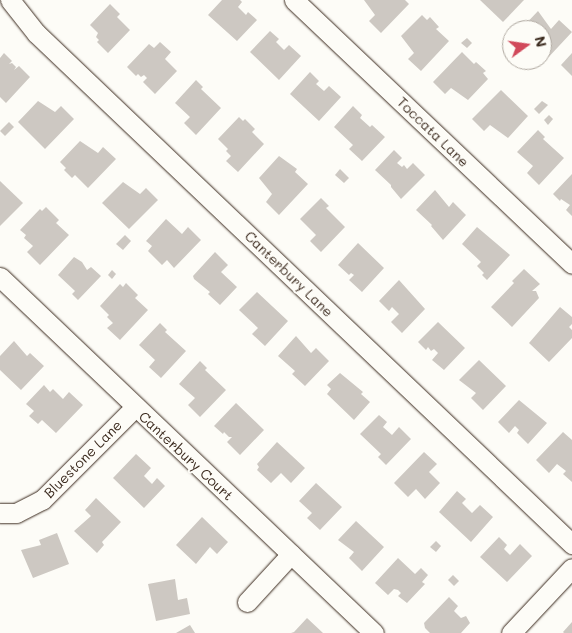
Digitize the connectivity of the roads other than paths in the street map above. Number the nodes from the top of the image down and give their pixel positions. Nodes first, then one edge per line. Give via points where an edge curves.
1 (10, 0) edge
2 (294, 0) edge
3 (572, 264) edge
4 (0, 277) edge
5 (135, 407) junction
6 (0, 513) edge
7 (572, 544) edge
8 (291, 554) junction
9 (572, 568) edge
10 (247, 602) dead end
11 (374, 633) edge
12 (511, 633) edge

1 - 7 street, Canterbury Lane via 36,33
2 - 3 street, Toccata Lane
4 - 5 street, Canterbury Court
5 - 6 street, Bluestone Lane via 42,500 16,513
5 - 8 street, Canterbury Court
8 - 10 street
8 - 11 street, Canterbury Court
9 - 12 street

